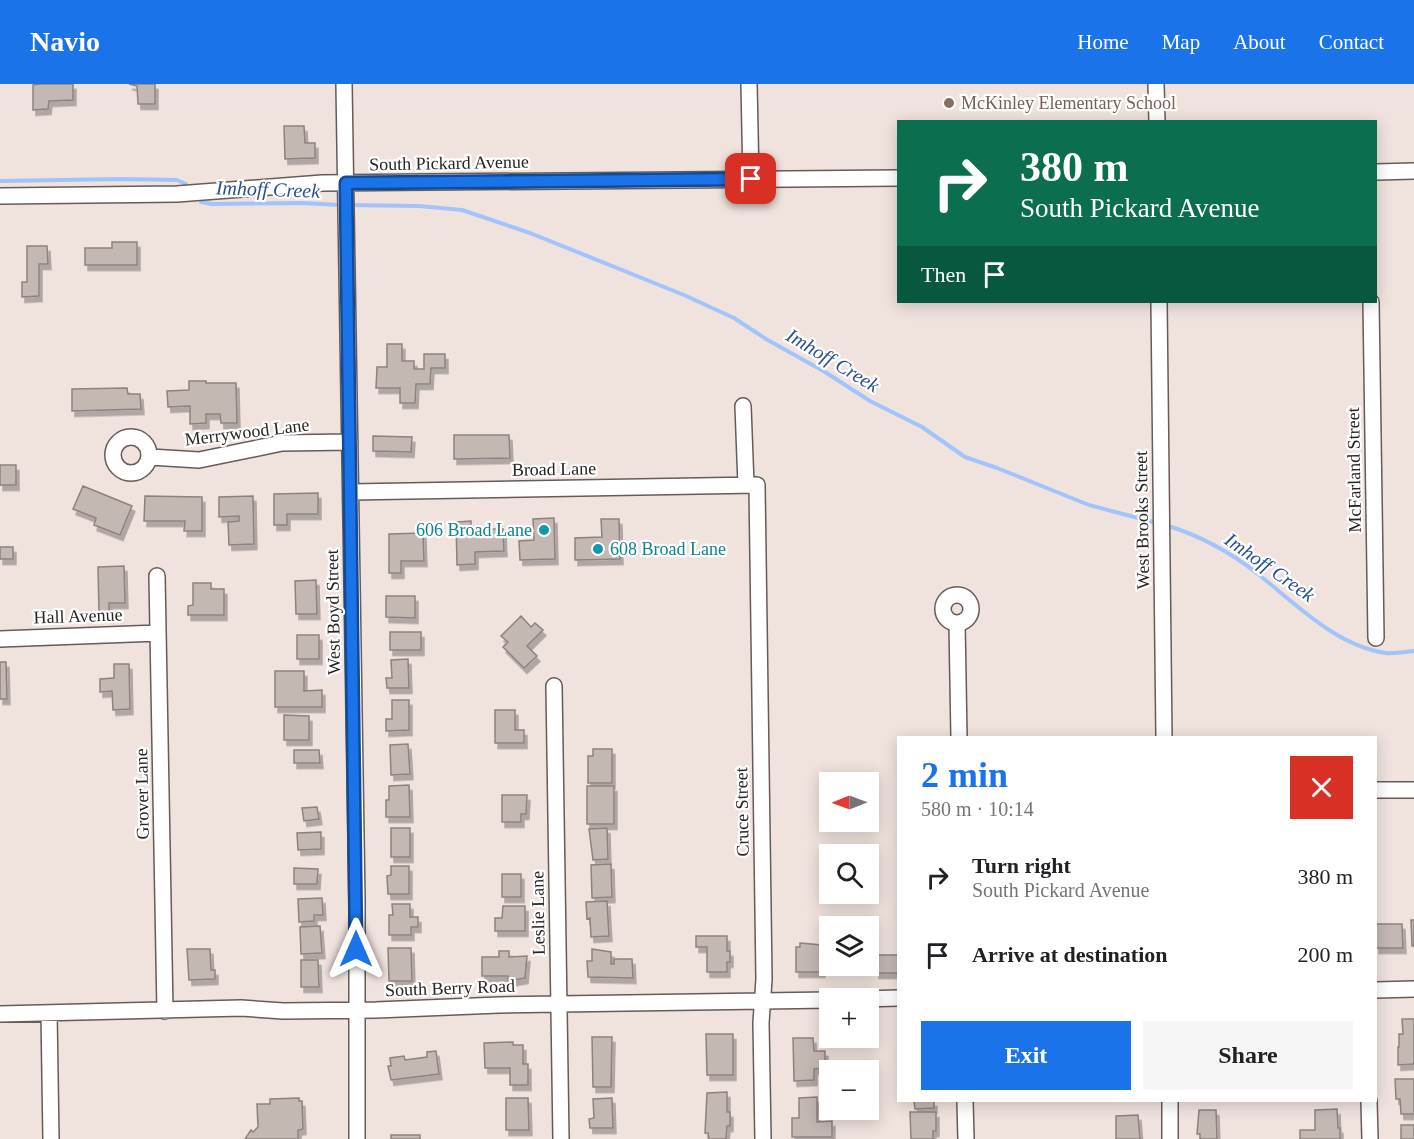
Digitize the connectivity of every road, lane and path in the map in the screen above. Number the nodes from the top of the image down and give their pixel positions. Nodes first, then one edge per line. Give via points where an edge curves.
1 (344, 84) edge
2 (749, 84) edge
3 (1156, 84) edge
4 (1157, 120) edge
5 (1414, 171) edge
6 (1377, 172) edge
7 (897, 178) edge
8 (751, 179) junction
9 (346, 187) junction
10 (0, 195) edge
11 (1159, 303) edge
12 (1371, 303) edge
13 (743, 406) dead end
14 (350, 442) junction
15 (150, 457) dead end
16 (752, 485) junction
17 (351, 492) junction
18 (157, 576) dead end
19 (957, 623) dead end
20 (158, 633) junction
21 (1376, 638) dead end
22 (0, 639) edge
23 (554, 686) dead end
24 (959, 736) edge
25 (1164, 736) edge
26 (1377, 790) edge
27 (1414, 790) edge
28 (1414, 989) edge
29 (1377, 990) edge
30 (897, 998) edge
31 (879, 999) edge
32 (819, 1000) edge
33 (763, 1001) junction
34 (558, 1004) junction
35 (356, 1010) junction
36 (165, 1011) junction
37 (49, 1013) junction
38 (0, 1014) edge
39 (965, 1102) edge
40 (1170, 1102) edge
41 (1369, 1102) edge
42 (51, 1139) edge
43 (357, 1139) edge
44 (561, 1139) edge
45 (763, 1139) edge
46 (966, 1139) edge
47 (1170, 1139) edge
48 (1370, 1139) edge

1 - 9 street, West Boyd Street
2 - 8 street
3 - 4 street
5 - 6 street
7 - 8 street, South Pickard Avenue
8 - 9 street, South Pickard Avenue
9 - 10 street, South Pickard Avenue via 322,183 177,194
9 - 14 street, West Boyd Street
11 - 25 street, West Brooks Street
12 - 21 street, McFarland Street
13 - 16 street, Cruce Street
14 - 15 street, Merrywood Lane via 282,443 199,460
14 - 17 street, West Boyd Street
16 - 17 street, Broad Lane
16 - 33 street, Cruce Street
17 - 35 street, West Boyd Street
18 - 20 street, Grover Lane
19 - 24 street
20 - 22 street, Hall Avenue
20 - 36 street, Grover Lane
23 - 34 street, Leslie Lane
26 - 27 street
28 - 29 street
30 - 31 street
32 - 33 street, South Berry Road
33 - 34 street, South Berry Road
33 - 45 street, Cruce Street
34 - 35 street, South Berry Road
34 - 44 street, Leslie Lane
35 - 36 street, South Berry Road
35 - 43 street, West Boyd Street
36 - 37 street, South Berry Road
37 - 38 street, South Berry Road
37 - 42 street
39 - 46 street
40 - 47 street
41 - 48 street

